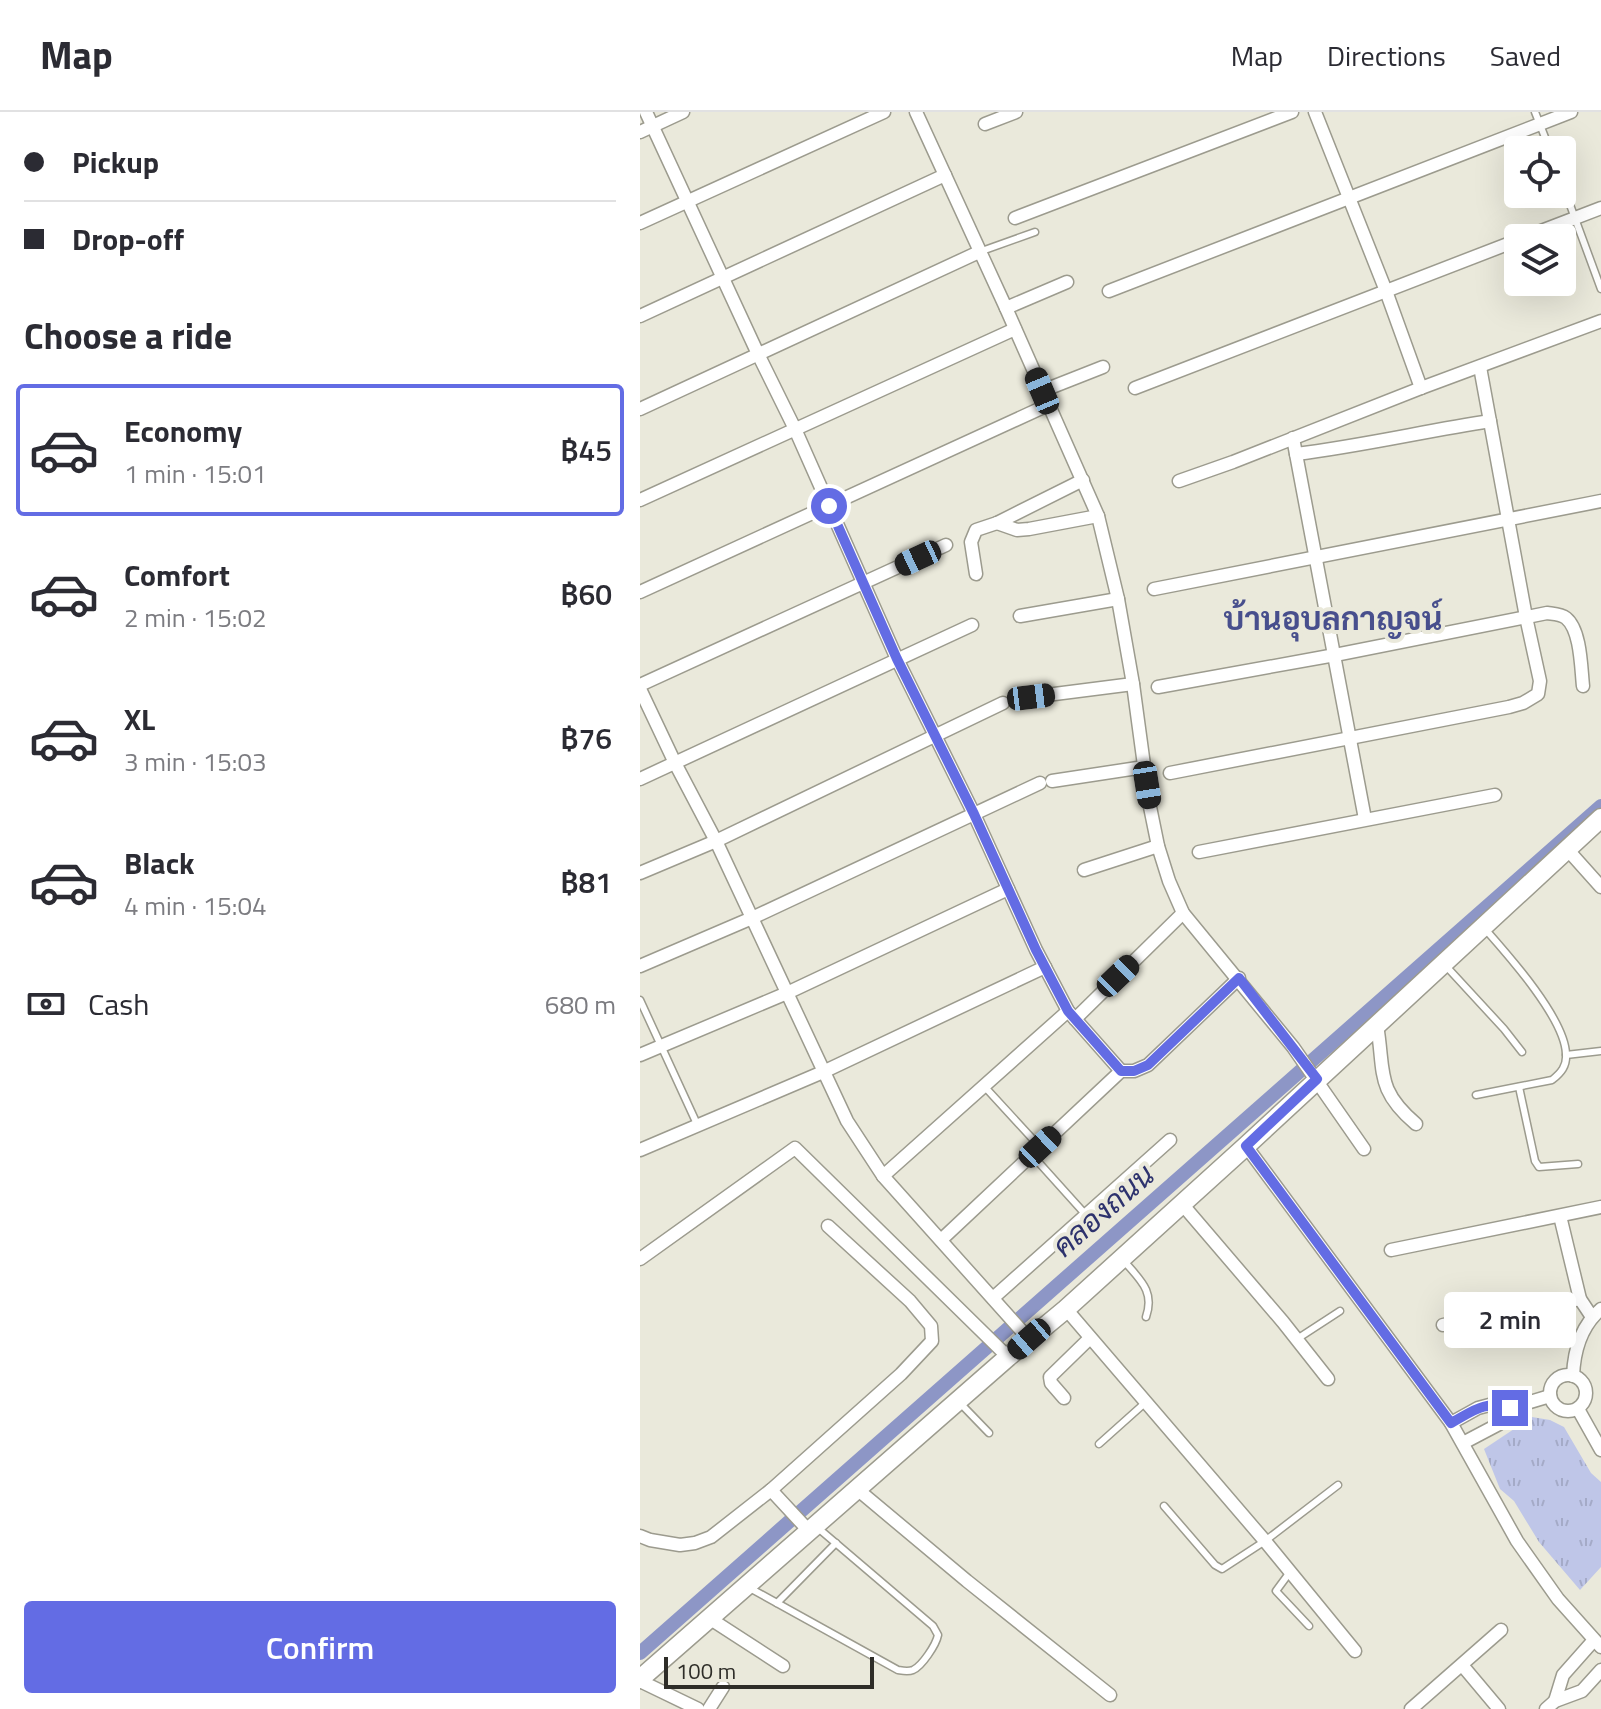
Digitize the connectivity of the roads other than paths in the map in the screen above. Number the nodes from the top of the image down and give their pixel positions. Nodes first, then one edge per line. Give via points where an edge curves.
1 (646, 112) edge
2 (683, 112) edge
3 (884, 112) edge
4 (916, 112) edge
5 (1016, 112) edge
6 (1292, 112) edge
7 (1315, 112) edge
8 (1571, 112) edge
9 (1538, 118) edge
10 (985, 124) dead end
11 (646, 129) edge
12 (945, 175) junction
13 (1348, 197) junction
14 (688, 202) junction
15 (1571, 208) edge
16 (1601, 208) edge
17 (1015, 218) dead end
18 (1575, 218) junction
19 (640, 223) edge
20 (1560, 224) edge
21 (1035, 232) dead end
22 (1504, 246) edge
23 (979, 252) junction
24 (722, 278) junction
25 (1067, 282) dead end
26 (1601, 289) edge
27 (1109, 291) dead end
28 (1386, 291) junction
29 (1006, 308) junction
30 (640, 316) edge
31 (1601, 321) edge
32 (1015, 329) junction
33 (758, 354) junction
34 (1103, 367) dead end
35 (1480, 367) junction
36 (1135, 388) dead end
37 (1421, 388) junction
38 (1042, 391) junction
39 (1048, 405) junction
40 (640, 409) edge
41 (1490, 421) junction
42 (795, 429) junction
43 (1293, 438) junction
44 (1296, 454) junction
45 (1083, 480) junction
46 (1179, 481) dead end
47 (640, 500) edge
48 (1601, 501) edge
49 (829, 506) junction
50 (1098, 516) junction
51 (1508, 519) junction
52 (997, 523) junction
53 (946, 545) dead end
54 (1314, 556) junction
55 (976, 574) dead end
56 (863, 584) junction
57 (1154, 589) dead end
58 (640, 592) edge
59 (1118, 599) junction
60 (1020, 616) dead end
61 (1526, 617) junction
62 (972, 625) dead end
63 (1335, 655) junction
64 (897, 659) junction
65 (1133, 684) junction
66 (1583, 686) dead end
67 (640, 687) edge
68 (1158, 687) dead end
69 (1031, 697) dead end
70 (1003, 703) dead end
71 (934, 736) junction
72 (1350, 737) junction
73 (675, 763) junction
74 (1144, 767) junction
75 (1170, 773) dead end
76 (640, 779) edge
77 (1495, 795) dead end
78 (974, 814) junction
79 (1601, 818) edge
80 (1365, 819) junction
81 (716, 841) junction
82 (1158, 846) junction
83 (1567, 849) junction
84 (1199, 852) dead end
85 (1084, 870) dead end
86 (640, 873) edge
87 (1601, 887) edge
88 (1008, 889) junction
89 (1183, 913) junction
90 (752, 918) junction
91 (1483, 927) junction
92 (1443, 963) junction
93 (640, 966) edge
94 (1045, 967) junction
95 (1239, 978) junction
96 (787, 993) junction
97 (640, 1000) edge
98 (1072, 1015) junction
99 (1377, 1025) junction
100 (661, 1046) junction
101 (1601, 1051) edge
102 (1522, 1052) dead end
103 (640, 1055) edge
104 (1566, 1055) junction
105 (1121, 1071) junction
106 (823, 1072) junction
107 (1314, 1075) junction
108 (984, 1086) junction
109 (1519, 1087) junction
110 (1476, 1095) dead end
111 (698, 1124) junction
112 (1416, 1124) dead end
113 (1170, 1140) dead end
114 (1246, 1146) junction
115 (1364, 1149) dead end
116 (640, 1150) edge
117 (1036, 1151) junction
118 (1578, 1164) dead end
119 (883, 1176) junction
120 (1182, 1204) junction
121 (1601, 1207) edge
122 (1086, 1215) junction
123 (1560, 1216) junction
124 (828, 1226) dead end
125 (941, 1240) junction
126 (1391, 1250) dead end
127 (1122, 1258) junction
128 (640, 1259) edge
129 (1580, 1299) junction
130 (996, 1300) junction
131 (1066, 1309) junction
132 (1340, 1311) dead end
133 (1596, 1313) edge
134 (1146, 1317) dead end
135 (1443, 1325) dead end
136 (1026, 1335) junction
137 (1090, 1338) junction
138 (1297, 1339) junction
139 (1008, 1356) junction
140 (1573, 1376) junction
141 (1328, 1379) dead end
142 (1550, 1396) junction
143 (1064, 1398) dead end
144 (958, 1401) junction
145 (1146, 1402) junction
146 (1510, 1408) junction
147 (1578, 1409) junction
148 (1451, 1423) junction
149 (989, 1433) dead end
150 (1463, 1443) junction
151 (1099, 1444) dead end
152 (1601, 1450) edge
153 (1338, 1485) dead end
154 (857, 1489) junction
155 (774, 1493) junction
156 (1164, 1506) dead end
157 (808, 1525) junction
158 (640, 1536) edge
159 (1265, 1541) junction
160 (836, 1543) junction
161 (1290, 1572) junction
162 (746, 1586) junction
163 (777, 1603) junction
164 (709, 1618) junction
165 (1309, 1626) dead end
166 (1501, 1630) dead end
167 (1598, 1643) edge
168 (1355, 1651) dead end
169 (1462, 1665) junction
170 (783, 1666) dead end
171 (1601, 1670) edge
172 (640, 1680) edge
173 (723, 1687) dead end
174 (1110, 1695) dead end
175 (1551, 1705) edge
176 (698, 1709) edge
177 (709, 1709) edge
178 (1411, 1709) edge
179 (1499, 1709) edge

1 - 11 street
2 - 11 street
3 - 14 street
4 - 12 street
5 - 10 street
6 - 17 street
7 - 13 street
8 - 9 street
9 - 13 street
11 - 14 street
12 - 23 street
12 - 24 street
13 - 27 street
13 - 28 street
14 - 19 street
14 - 24 street
15 - 18 lane
16 - 18 street
18 - 20 street
18 - 26 lane
21 - 23 lane
22 - 28 street
23 - 29 street
23 - 33 street
24 - 30 street
24 - 33 street
25 - 29 street
28 - 36 street
28 - 37 street
29 - 32 street
31 - 35 street
32 - 38 street
32 - 42 street
33 - 40 street
33 - 42 street
34 - 38 street
35 - 37 street
35 - 41 street
37 - 43 street
38 - 39 street
39 - 45 street
39 - 49 street
41 - 44 street
41 - 51 street
42 - 47 street
42 - 49 street
43 - 44 street
43 - 46 street
44 - 54 street
45 - 50 street
45 - 52 street
48 - 51 street
49 - 56 street
49 - 58 street
50 - 52 street via 1017,530
50 - 59 street
51 - 54 street
51 - 61 street
52 - 55 street via 973,535
53 - 56 street
54 - 57 street
54 - 63 street
56 - 64 street
56 - 67 street
59 - 60 street
59 - 65 street
61 - 63 street
61 - 66 street via 1558,614 1574,627
61 - 72 street via 1540,681 1532,699
62 - 64 street
63 - 68 street
63 - 72 street
64 - 71 street
64 - 73 street
65 - 69 street
65 - 74 street
67 - 73 street
70 - 71 street
71 - 78 street
71 - 81 street
72 - 75 street
72 - 80 street
73 - 76 street
73 - 81 street
74 - 78 street via 1046,782
74 - 82 street
77 - 80 street
78 - 88 street
78 - 90 street
79 - 83 street
80 - 84 street
81 - 86 street
81 - 90 street
82 - 85 street
82 - 89 street
83 - 87 street
83 - 91 street
88 - 94 street
88 - 96 street
89 - 95 street
89 - 98 street
90 - 93 street
90 - 96 street
91 - 92 street
91 - 104 lane via 1549,1012
92 - 99 street
92 - 102 lane
94 - 98 street
94 - 106 street
95 - 105 street via 1148,1065
95 - 107 street
96 - 100 street
96 - 106 street
97 - 100 lane
98 - 105 street
98 - 108 street
99 - 107 street
99 - 112 street via 1385,1087
100 - 103 street
100 - 111 lane
101 - 104 lane
104 - 109 lane via 1564,1067 1552,1080
105 - 117 street
106 - 111 street
106 - 119 street
107 - 114 street
107 - 115 street
108 - 117 lane
108 - 119 street
109 - 110 lane
109 - 118 lane via 1539,1167
111 - 116 street
113 - 122 street
114 - 120 street
114 - 148 street
117 - 122 lane
117 - 125 street
119 - 125 street
120 - 127 street
120 - 138 street
121 - 123 street
122 - 130 street
123 - 126 street
123 - 129 street
124 - 155 street via 910,1301 931,1326 932,1341
125 - 130 street
127 - 131 street
127 - 134 lane via 1150,1297
128 - 139 street via 795,1148
129 - 133 street
129 - 135 street
130 - 136 street
131 - 136 street
131 - 137 street
132 - 138 lane
133 - 140 street via 1574,1352
136 - 139 street
137 - 143 street via 1050,1377
137 - 145 street
138 - 141 street
139 - 144 street
140 - 142 street via 1553,1383
140 - 147 street via 1586,1391
142 - 146 street
142 - 147 street via 1557,1408
144 - 149 lane
144 - 154 street
145 - 151 lane
145 - 159 street
146 - 148 street via 1493,1404
146 - 150 street via 1499,1424
147 - 152 street
148 - 150 street
150 - 167 street via 1517,1541
153 - 159 lane
154 - 157 street
154 - 174 street
155 - 157 street
155 - 158 street via 703,1540 680,1545
156 - 159 lane via 1222,1569
157 - 160 lane
157 - 162 street
159 - 161 street
160 - 163 lane
160 - 163 lane via 933,1626 936,1644 915,1669 898,1670
161 - 165 lane via 1276,1591
161 - 168 street
162 - 163 lane
162 - 164 street
164 - 170 street
164 - 172 street
166 - 169 street
167 - 175 street via 1563,1675
169 - 178 street
169 - 179 street
171 - 175 street via 1582,1691
172 - 176 street
173 - 177 street

